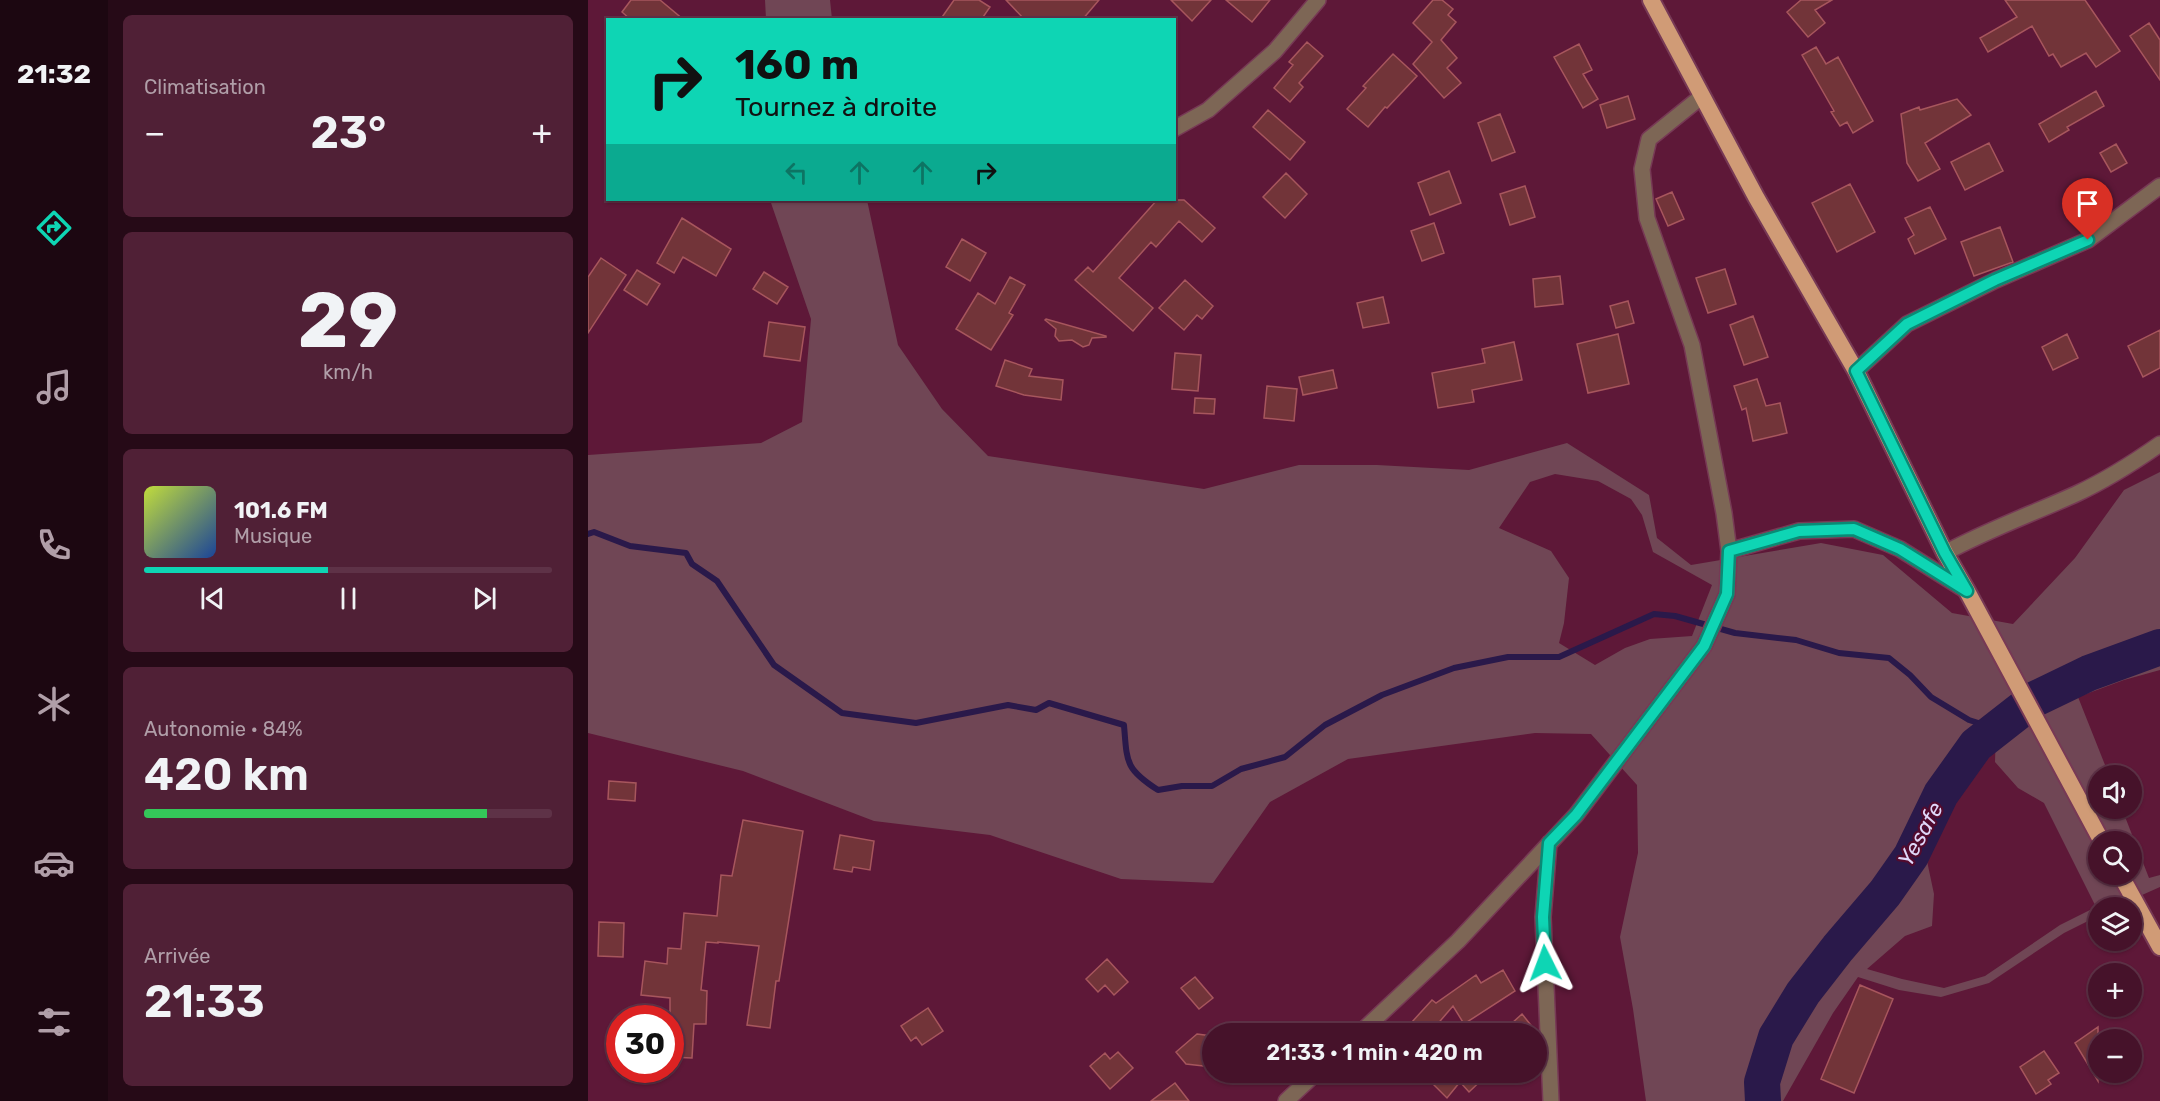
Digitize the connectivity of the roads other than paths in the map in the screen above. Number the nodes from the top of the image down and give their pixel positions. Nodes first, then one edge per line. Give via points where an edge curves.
1 (1318, 0) edge
2 (1650, 0) edge
3 (1701, 97) junction
4 (1176, 128) edge
5 (2160, 186) edge
6 (1856, 371) junction
7 (2160, 444) edge
8 (1729, 551) junction
9 (1945, 553) junction
10 (1967, 591) junction
11 (2096, 831) edge
12 (1549, 843) junction
13 (2126, 885) edge
14 (2160, 947) edge
15 (1371, 1023) edge
16 (1305, 1083) edge
17 (1286, 1101) edge
18 (1551, 1101) edge

1 - 4 street via 1275,51 1208,110
2 - 3 highway
3 - 6 highway
3 - 8 street via 1649,139 1642,169 1647,218 1692,345
5 - 6 street via 2088,240 1907,324
6 - 9 highway
7 - 9 street via 2078,493
8 - 10 street via 1799,531 1854,529 1900,549
8 - 12 street via 1727,594 1704,646 1576,815
9 - 10 highway
10 - 11 highway
12 - 15 street via 1458,941
12 - 18 street via 1543,917
13 - 14 highway
16 - 17 street

